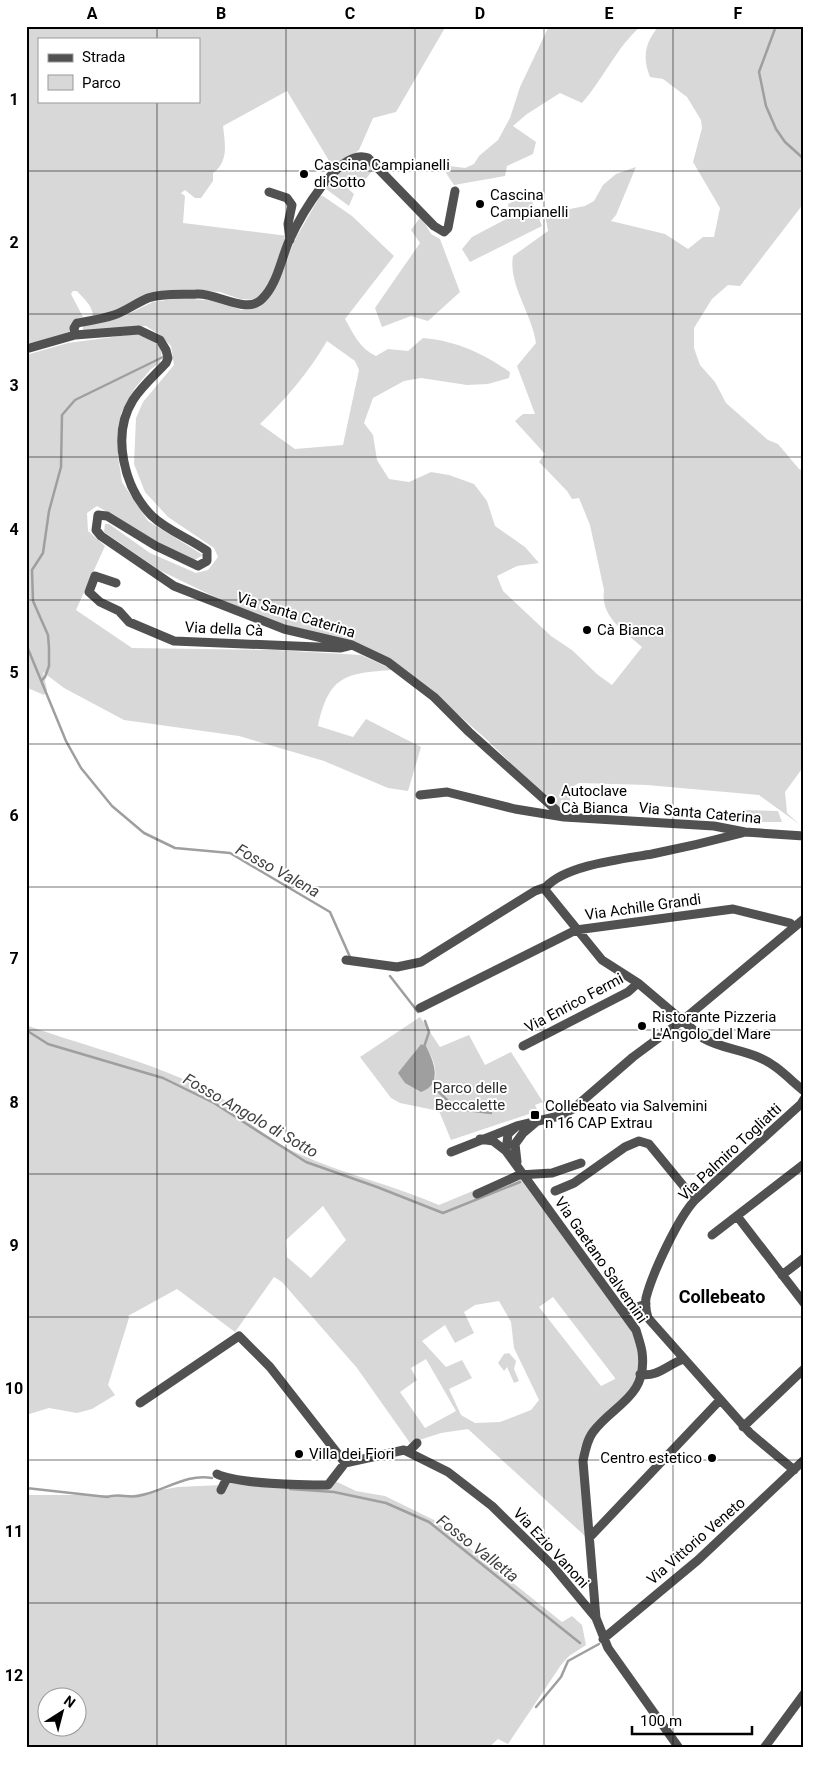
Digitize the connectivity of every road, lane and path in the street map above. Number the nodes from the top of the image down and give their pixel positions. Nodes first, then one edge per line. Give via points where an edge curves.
1 (455, 191) dead end
2 (269, 192) dead end
3 (290, 240) junction
4 (75, 336) junction
5 (26, 349) edge
6 (116, 583) dead end
7 (352, 645) junction
8 (420, 795) dead end
9 (564, 817) junction
10 (745, 832) junction
11 (804, 836) edge
12 (546, 887) junction
13 (804, 920) edge
14 (794, 927) junction
15 (576, 930) junction
16 (346, 960) dead end
17 (638, 983) junction
18 (420, 1008) dead end
19 (684, 1020) junction
20 (523, 1046) dead end
21 (804, 1091) edge
22 (803, 1102) edge
23 (536, 1122) junction
24 (506, 1132) junction
25 (480, 1139) junction
26 (515, 1144) junction
27 (506, 1151) junction
28 (451, 1152) dead end
29 (581, 1163) dead end
30 (804, 1164) edge
31 (521, 1171) junction
32 (555, 1191) dead end
33 (478, 1194) dead end
34 (695, 1200) junction
35 (737, 1216) junction
36 (712, 1235) dead end
37 (804, 1258) edge
38 (782, 1275) junction
39 (804, 1303) edge
40 (646, 1304) junction
41 (623, 1312) junction
42 (684, 1359) junction
43 (804, 1369) edge
44 (640, 1374) junction
45 (720, 1400) junction
46 (140, 1404) dead end
47 (743, 1427) junction
48 (417, 1443) dead end
49 (409, 1451) junction
50 (804, 1460) edge
51 (345, 1462) junction
52 (794, 1470) junction
53 (217, 1474) dead end
54 (227, 1478) junction
55 (221, 1490) dead end
56 (590, 1537) junction
57 (596, 1618) junction
58 (603, 1639) junction
59 (804, 1694) edge
60 (679, 1748) edge
61 (764, 1748) edge

1 - 3 street via 448,228 444,232 434,226 368,158 358,156 336,169
2 - 3 street via 287,198 292,205 288,224
3 - 4 street via 269,290 256,304 240,305 206,294 149,298 114,315 77,323
4 - 5 street
4 - 7 street, Via Santa Caterina via 139,330 160,340 170,358 132,401 124,422 123,462 128,480 152,516 203,548 207,561 198,566 156,546 107,516 98,515 96,530 101,536 174,586 284,629
6 - 7 street, Via della Cà via 95,576 88,592 119,611 129,622 174,641 341,648
7 - 9 street, Via Santa Caterina via 388,662 434,696 469,732
8 - 9 street, Via Santa Caterina via 446,792
9 - 10 street, Via Santa Caterina via 714,826
10 - 11 street, Via Santa Caterina
10 - 12 street via 594,864 558,878
12 - 15 street, Via Enrico Fermi
12 - 16 street via 421,962 397,967
13 - 14 street
14 - 15 street, Via Achille Grandi via 790,923 733,909
14 - 19 street
15 - 17 street, Via Enrico Fermi via 602,960
15 - 18 street, Via Achille Grandi
17 - 19 street, Via Enrico Fermi
17 - 20 street, Via Enrico Fermi via 628,992
19 - 21 street, Via Enrico Fermi via 714,1045 759,1057 774,1065
19 - 23 street via 573,1109
22 - 34 street, Via Palmiro Togliatti
23 - 24 street
23 - 26 street
24 - 25 street
24 - 26 street, Via Gaetano Salvemini
24 - 27 street
25 - 27 street, Via Gaetano Salvemini via 493,1141
25 - 28 street
26 - 31 street, Via Gaetano Salvemini
27 - 31 street, Via Gaetano Salvemini
29 - 31 street via 552,1173
30 - 35 street
31 - 33 street
31 - 41 street, Via Gaetano Salvemini
32 - 34 street via 574,1183 625,1147 639,1142 648,1144
34 - 40 street, Via Palmiro Togliatti via 679,1221
35 - 36 street
35 - 38 street
37 - 38 street
38 - 39 street
40 - 41 street
40 - 42 street via 648,1318
41 - 44 street, Via Gaetano Salvemini via 636,1330 643,1353
42 - 44 street via 653,1375
42 - 45 street
43 - 47 street
44 - 56 street, Via Gaetano Salvemini via 636,1389 626,1402 600,1423 586,1446 584,1461
45 - 47 street
45 - 56 street
46 - 51 street via 239,1336 270,1367
47 - 52 street
48 - 49 street
49 - 51 street
49 - 57 street, Via Ezio Vanoni via 448,1472 492,1506 552,1565
50 - 52 street, Via Vittorio Veneto
51 - 54 street via 328,1484 300,1485
52 - 58 street, Via Vittorio Veneto via 698,1560
53 - 54 street
54 - 55 street
56 - 57 street, Via Gaetano Salvemini
57 - 58 street, Via Ezio Vanoni
58 - 60 street, Via Ezio Vanoni
59 - 61 street

